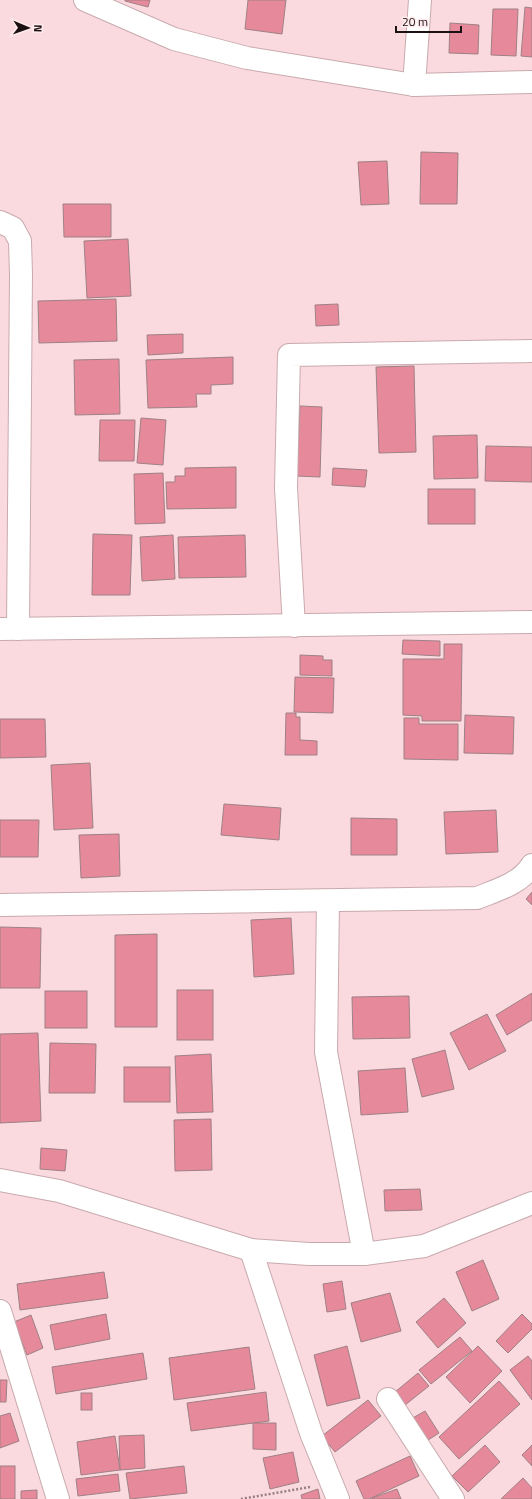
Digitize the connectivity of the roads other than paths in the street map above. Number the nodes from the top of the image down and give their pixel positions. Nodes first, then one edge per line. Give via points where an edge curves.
1 (85, 0) edge
2 (420, 0) edge
3 (532, 82) edge
4 (414, 85) junction
5 (0, 222) edge
6 (532, 351) edge
7 (532, 622) edge
8 (294, 626) junction
9 (9, 629) edge
10 (532, 865) edge
11 (328, 901) junction
12 (0, 905) edge
13 (0, 1180) edge
14 (532, 1203) edge
15 (251, 1250) junction
16 (364, 1254) junction
17 (0, 1311) edge
18 (388, 1399) dead end
19 (336, 1491) edge
20 (58, 1499) edge
21 (453, 1499) edge

1 - 4 street via 174,39 247,58
2 - 4 street
3 - 4 street
5 - 9 street via 13,228 20,241 21,254
6 - 8 street via 289,355 286,488
7 - 8 street
8 - 9 street
10 - 11 street via 527,873 508,886 477,898
11 - 12 street
11 - 16 street via 326,1052
13 - 15 street via 59,1191
14 - 16 street via 424,1246
15 - 16 street
15 - 19 street via 311,1432
17 - 20 street
18 - 21 street

